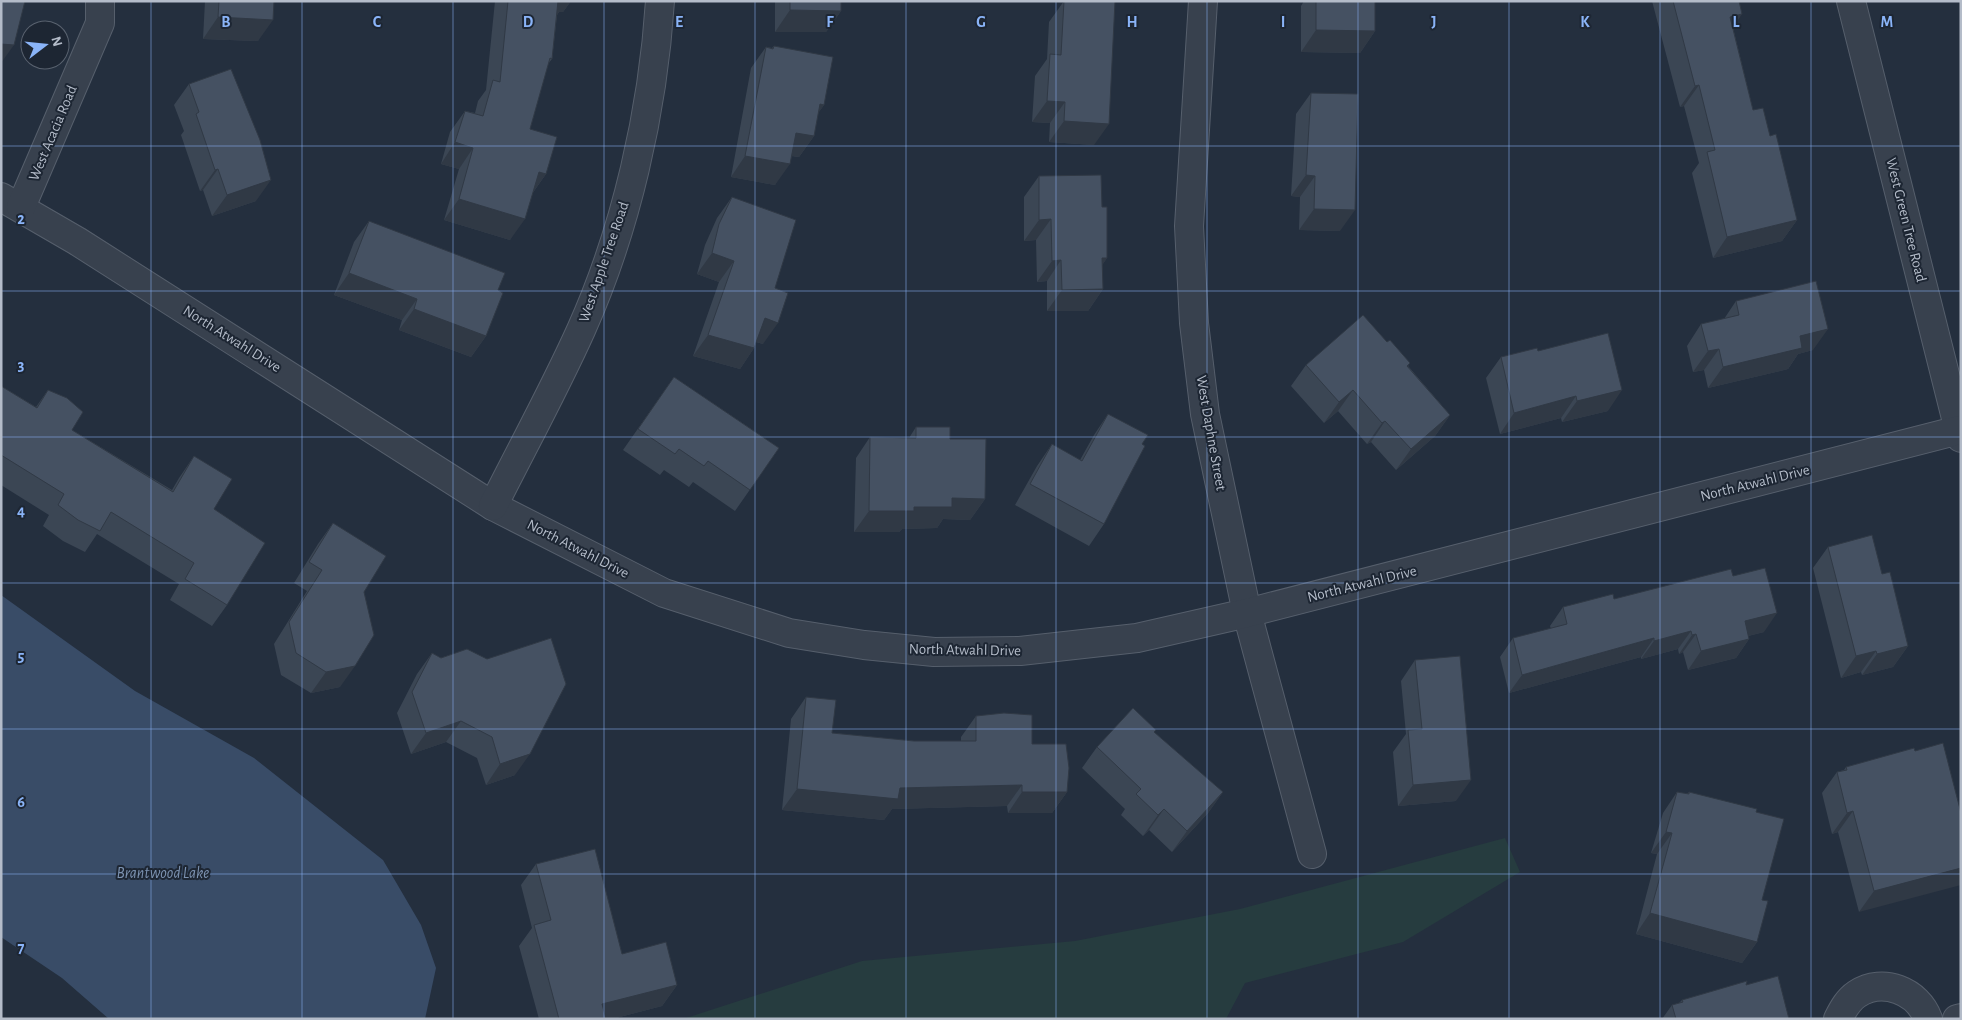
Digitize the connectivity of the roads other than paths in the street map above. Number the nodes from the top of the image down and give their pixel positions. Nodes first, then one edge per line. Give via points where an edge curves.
1 (100, 1) edge
2 (660, 1) edge
3 (1203, 1) edge
4 (1851, 1) edge
5 (11, 202) edge
6 (1960, 434) edge
7 (493, 506) junction
8 (1247, 613) junction
9 (1312, 854) dead end
10 (1961, 1018) edge
11 (1838, 1019) edge
12 (1928, 1019) edge
13 (1957, 1019) edge

1 - 5 street, West Acacia Road via 100,23
2 - 7 street, West Apple Tree Road via 657,50 644,127 602,277 581,330
3 - 8 street, West Daphne Street via 1189,226 1194,323 1205,414
4 - 6 street, West Green Tree Road
5 - 7 street, North Atwahl Drive
6 - 8 street, North Atwahl Drive
7 - 8 street, North Atwahl Drive via 664,593 789,632 864,645 934,652 1020,651 1137,638
8 - 9 street, West Daphne Street
10 - 13 street
11 - 12 street via 1857,994 1887,986 1916,999

